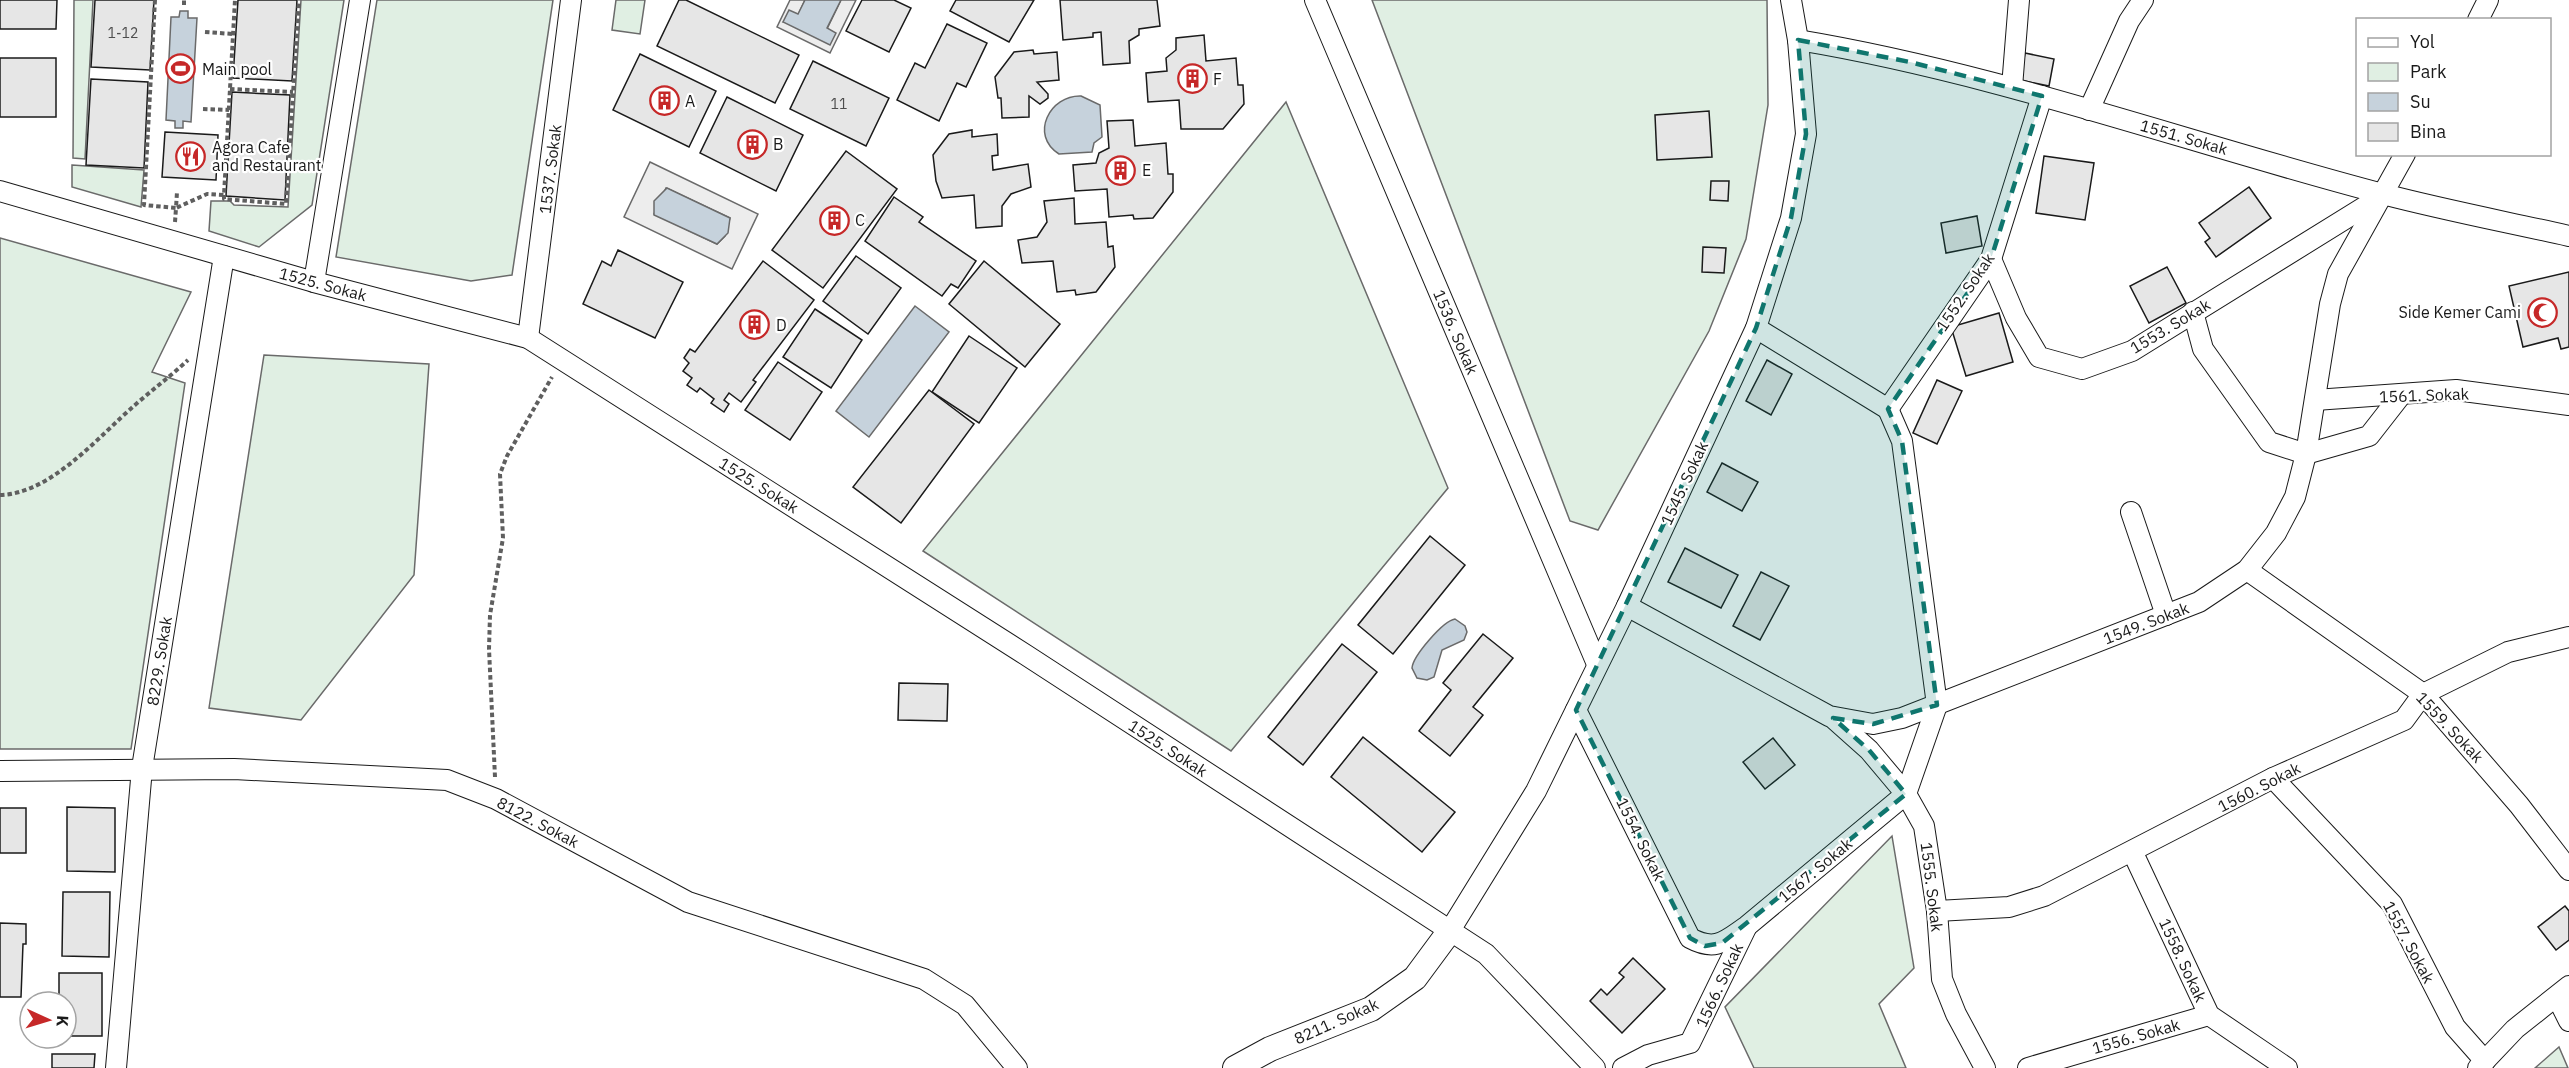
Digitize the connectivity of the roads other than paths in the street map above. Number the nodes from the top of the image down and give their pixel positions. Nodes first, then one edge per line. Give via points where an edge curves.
1 (360, 0) edge
2 (571, 0) edge
3 (1315, 0) edge
4 (1791, 0) edge
5 (2019, 0) edge
6 (2143, 0) edge
7 (2488, 0) edge
8 (2479, 18) edge
9 (1798, 40) junction
10 (2012, 87) junction
11 (2042, 96) junction
12 (2089, 110) junction
13 (2404, 156) edge
14 (0, 191) edge
15 (2384, 194) junction
16 (2569, 236) edge
17 (224, 256) junction
18 (1991, 259) junction
19 (314, 282) junction
20 (2193, 312) junction
21 (1756, 328) junction
22 (528, 338) junction
23 (2401, 395) junction
24 (2315, 400) junction
25 (2569, 405) edge
26 (1888, 409) junction
27 (2306, 454) junction
28 (2131, 512) dead end
29 (2247, 570) junction
30 (1626, 606) junction
31 (2166, 615) junction
32 (2569, 637) edge
33 (1597, 664) junction
34 (2423, 694) junction
35 (1937, 705) junction
36 (1576, 710) junction
37 (1830, 716) junction
38 (142, 768) junction
39 (0, 771) edge
40 (2273, 778) junction
41 (1906, 794) junction
42 (2133, 853) junction
43 (2569, 870) edge
44 (1937, 911) junction
45 (1747, 926) junction
46 (1449, 932) junction
47 (1722, 943) joint
48 (2563, 991) edge
49 (2209, 1015) junction
50 (2569, 1021) edge
51 (2482, 1065) edge
52 (116, 1068) edge
53 (1017, 1068) edge
54 (1235, 1068) edge
55 (1595, 1068) edge
56 (1623, 1068) edge
57 (1985, 1068) edge
58 (2028, 1068) edge
59 (2287, 1068) edge

1 - 19 street
2 - 22 street, 1537. Sokak
3 - 33 street, 1536. Sokak
4 - 9 street, 1545. Sokak
5 - 10 street
6 - 12 street via 2129,21
7 - 8 street
9 - 10 street, 1551. Sokak via 1854,49
9 - 21 street, 1545. Sokak via 1806,134 1791,218
10 - 11 street, 1551. Sokak
11 - 12 street, 1551. Sokak
11 - 18 street, 1552. Sokak
12 - 15 street, 1551. Sokak
13 - 15 street, 1549. Sokak
14 - 17 street, 1525. Sokak
15 - 16 street, 1551. Sokak
15 - 20 street, 1553. Sokak
15 - 24 street, 1549. Sokak via 2338,274
17 - 19 street, 1525. Sokak
17 - 38 street, 8229. Sokak
18 - 20 street, 1553. Sokak via 2016,318 2039,357 2082,369 2132,351
18 - 26 street, 1552. Sokak
19 - 22 street, 1525. Sokak
20 - 27 street via 2203,349 2269,442
21 - 26 street
21 - 30 street, 1545. Sokak
22 - 46 street, 1525. Sokak via 1026,655
23 - 24 street, 1561. Sokak
23 - 25 street, 1561. Sokak via 2456,390
23 - 27 street via 2370,436
24 - 27 street, 1549. Sokak
26 - 35 street via 1902,441
27 - 29 street, 1549. Sokak via 2295,497 2276,532
28 - 31 street
29 - 31 street, 1549. Sokak via 2199,602
29 - 34 street, 1559. Sokak
30 - 33 street, 1545. Sokak
30 - 37 street, 1549. Sokak
31 - 35 street, 1549. Sokak
32 - 34 street, 1560. Sokak via 2508,652
33 - 36 street, 1545. Sokak
34 - 40 street, 1560. Sokak via 2404,720
34 - 43 street, 1559. Sokak
35 - 37 street, 1549. Sokak via 1873,724
35 - 41 street
36 - 46 street, 1545. Sokak via 1536,791
36 - 47 street, 1554. Sokak via 1690,938 1705,946
37 - 41 street, 1555. Sokak via 1869,750
38 - 39 street, 8122. Sokak
38 - 52 street, 8229. Sokak
38 - 53 street, 8122. Sokak via 447,780 496,799 688,902 924,979 965,1005
40 - 42 street, 1560. Sokak
40 - 51 street, 1557. Sokak via 2392,904 2456,1027
41 - 44 street, 1555. Sokak via 1924,826
41 - 45 street, 1567. Sokak
42 - 44 street, 1560. Sokak via 2044,897 2009,907
42 - 49 street, 1558. Sokak
44 - 57 street, 1555. Sokak via 1942,979
45 - 47 street, 1567. Sokak
45 - 56 street, 1566. Sokak via 1690,1043 1648,1055
46 - 54 street, 8211. Sokak via 1415,978 1371,1009 1270,1049
46 - 55 street via 1486,954
48 - 50 street
48 - 51 street via 2515,1029
49 - 58 street, 1556. Sokak
49 - 59 street, 1558. Sokak

